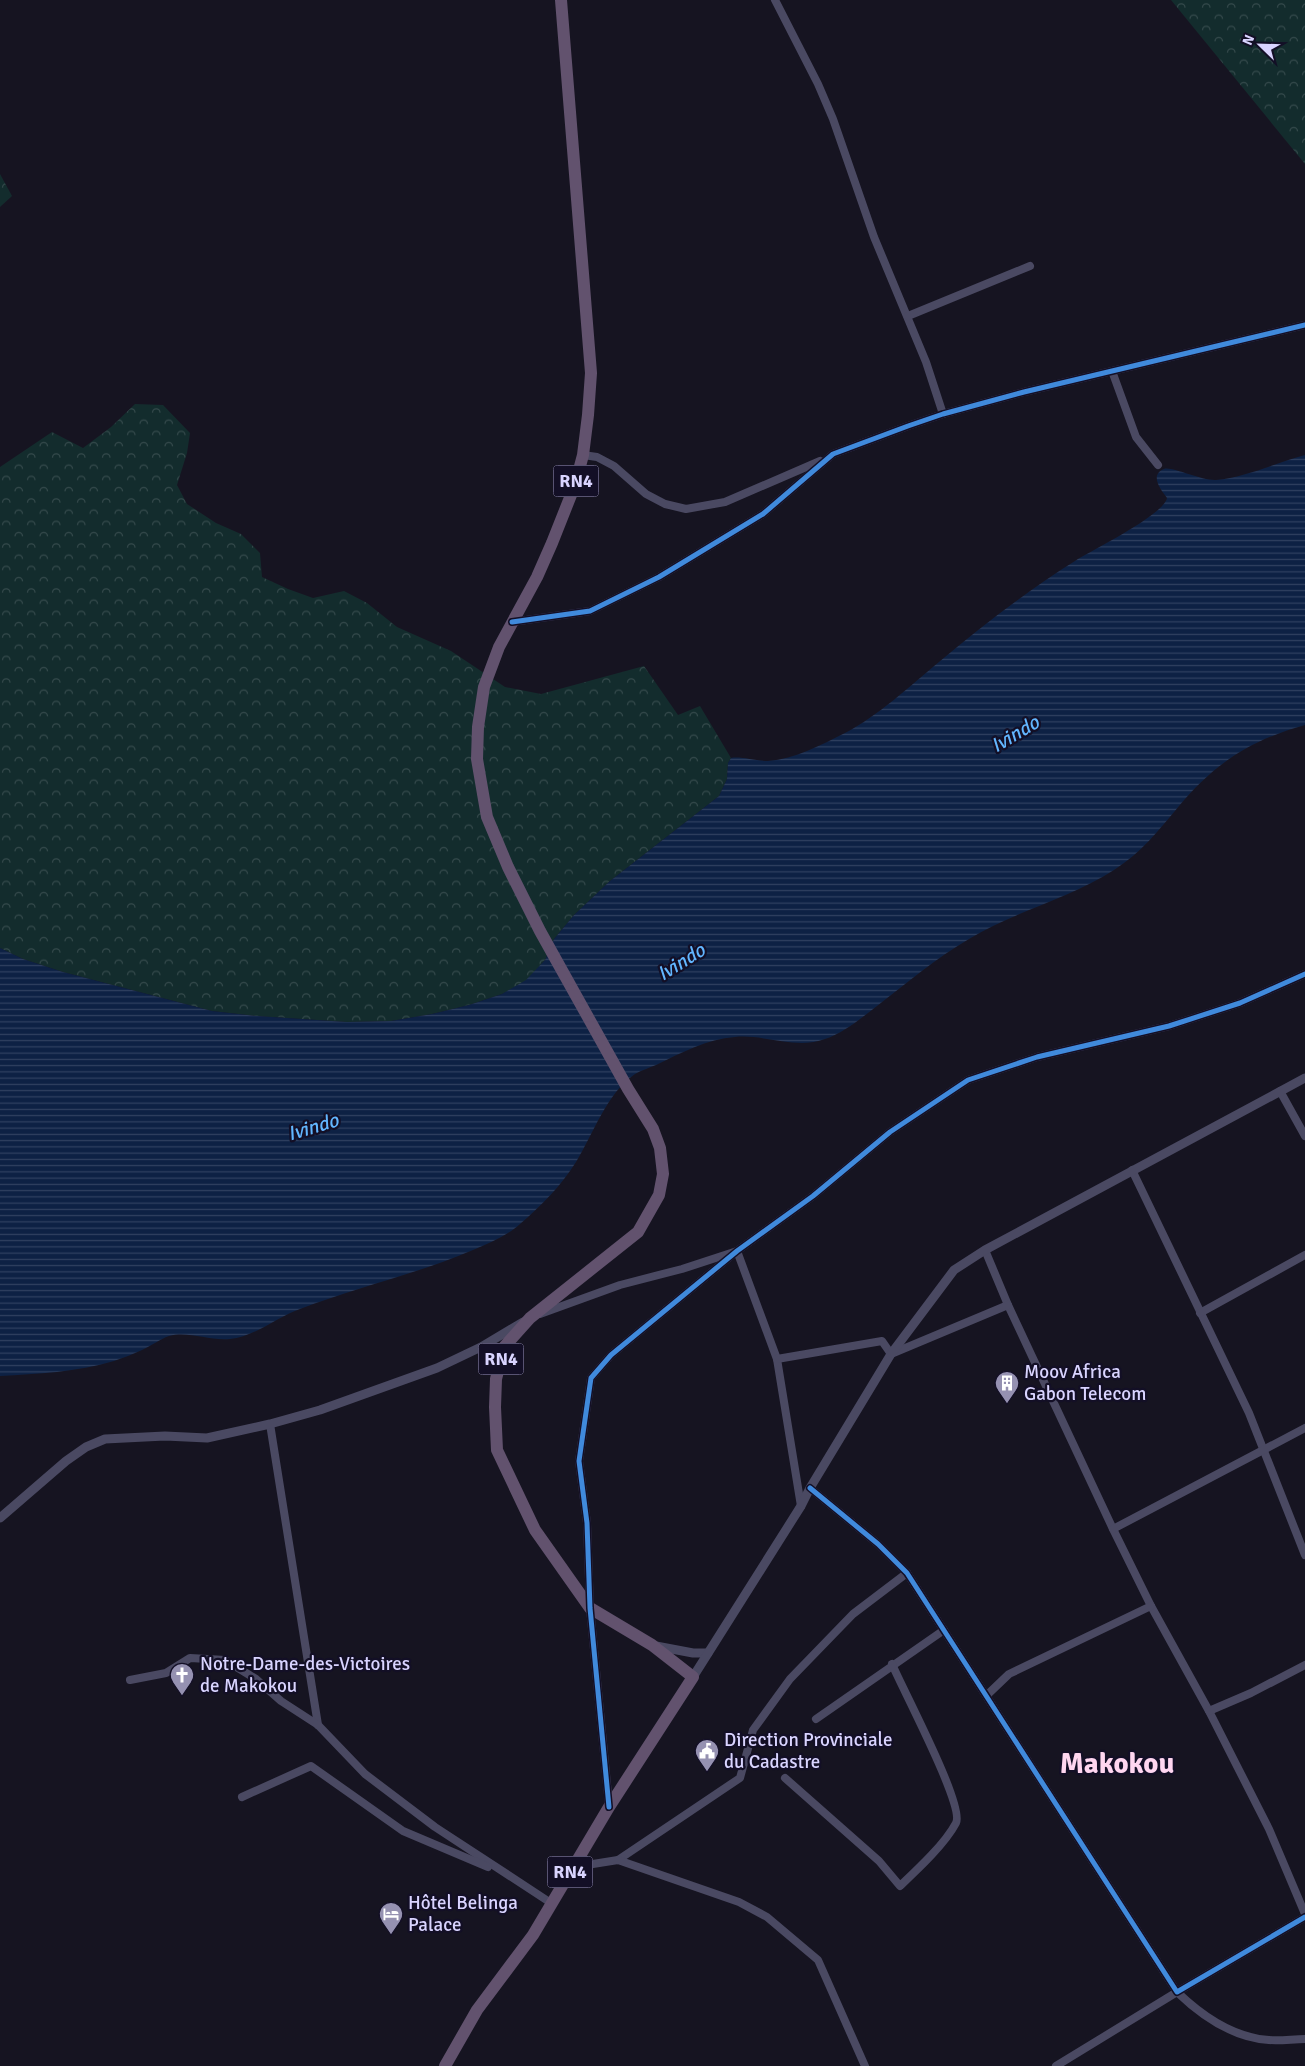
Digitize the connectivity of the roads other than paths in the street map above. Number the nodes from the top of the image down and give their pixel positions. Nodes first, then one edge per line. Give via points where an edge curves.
1 (561, 0) edge
2 (775, 0) edge
3 (1030, 266) dead end
4 (908, 316) junction
5 (1305, 325) edge
6 (1112, 370) junction
7 (943, 414) junction
8 (583, 454) junction
9 (833, 454) junction
10 (1158, 465) dead end
11 (512, 622) junction
12 (1305, 974) edge
13 (1305, 1078) edge
14 (1280, 1091) junction
15 (1305, 1136) edge
16 (1132, 1170) junction
17 (984, 1250) junction
18 (738, 1251) junction
19 (1305, 1255) edge
20 (1008, 1305) junction
21 (1200, 1313) junction
22 (530, 1318) junction
23 (891, 1354) junction
24 (777, 1359) junction
25 (270, 1424) junction
26 (1305, 1428) edge
27 (1263, 1451) junction
28 (810, 1488) junction
29 (801, 1506) junction
30 (0, 1518) edge
31 (1114, 1529) junction
32 (1305, 1555) edge
33 (907, 1573) junction
34 (1151, 1606) junction
35 (590, 1608) junction
36 (944, 1630) junction
37 (652, 1645) junction
38 (708, 1653) junction
39 (892, 1664) junction
40 (1305, 1665) edge
41 (693, 1677) junction
42 (130, 1680) dead end
43 (986, 1695) junction
44 (1209, 1711) junction
45 (816, 1719) dead end
46 (318, 1725) junction
47 (785, 1778) dead end
48 (242, 1797) dead end
49 (609, 1807) junction
50 (618, 1860) junction
51 (574, 1867) junction
52 (506, 1874) junction
53 (551, 1903) junction
54 (1305, 1915) edge
55 (1177, 1992) junction
56 (1305, 2039) edge
57 (445, 2066) edge
58 (865, 2066) edge
59 (1056, 2066) edge

1 - 8 highway, RN4 via 591,372
2 - 4 street via 818,84 874,236
3 - 4 street
4 - 7 street
5 - 6 street
6 - 7 street
6 - 10 street via 1136,438
7 - 9 street
8 - 9 street via 614,466 646,494 665,504 686,509 725,502
8 - 11 highway, RN4 via 565,513
9 - 11 street via 763,514 659,577 590,611
11 - 22 highway, RN4 via 484,687 478,727 477,759 487,817 540,931 653,1129 660,1148 662,1174 659,1195 638,1232
12 - 18 street via 1240,1003 1169,1026 1037,1057 968,1080 890,1132 813,1196
13 - 14 street
14 - 15 street
14 - 16 street
16 - 17 street
16 - 21 street
17 - 20 street
17 - 23 street via 954,1270
18 - 22 street via 620,1285
18 - 24 street
18 - 35 street via 611,1355 591,1378 579,1461 587,1523
19 - 21 street
20 - 23 street
20 - 31 street
21 - 27 street via 1249,1412
22 - 25 street via 437,1368 320,1410
22 - 35 highway, RN4 via 504,1347 496,1379 497,1450 535,1530
23 - 24 street via 882,1341
23 - 28 street
24 - 29 street
25 - 30 street via 206,1438 105,1439 66,1461
25 - 46 street
26 - 27 street
27 - 31 street
27 - 32 street
28 - 29 street
28 - 33 street via 878,1544
29 - 38 street
31 - 34 street
33 - 36 street
33 - 50 street via 853,1614 790,1679 753,1730 740,1778
34 - 43 street via 1009,1674
34 - 44 street
35 - 37 highway, RN4
35 - 49 street
36 - 39 street
36 - 43 street
37 - 38 street
37 - 41 highway, RN4
38 - 41 street
39 - 45 street
39 - 47 street via 950,1788 956,1812 956,1822 929,1857 900,1886 879,1861
40 - 44 street
41 - 49 highway, RN4
42 - 46 street via 166,1673 190,1658 225,1660
43 - 55 street
44 - 54 street via 1269,1829
46 - 52 street via 365,1774 435,1827
48 - 52 street via 311,1766 403,1831
49 - 51 highway, RN4
50 - 51 street
50 - 58 street via 738,1902 767,1917 786,1932 818,1960
51 - 53 highway, RN4
52 - 53 street
53 - 57 highway, RN4 via 533,1935 477,2010
54 - 55 street
55 - 56 street via 1195,2009 1233,2032 1268,2040
55 - 59 street

